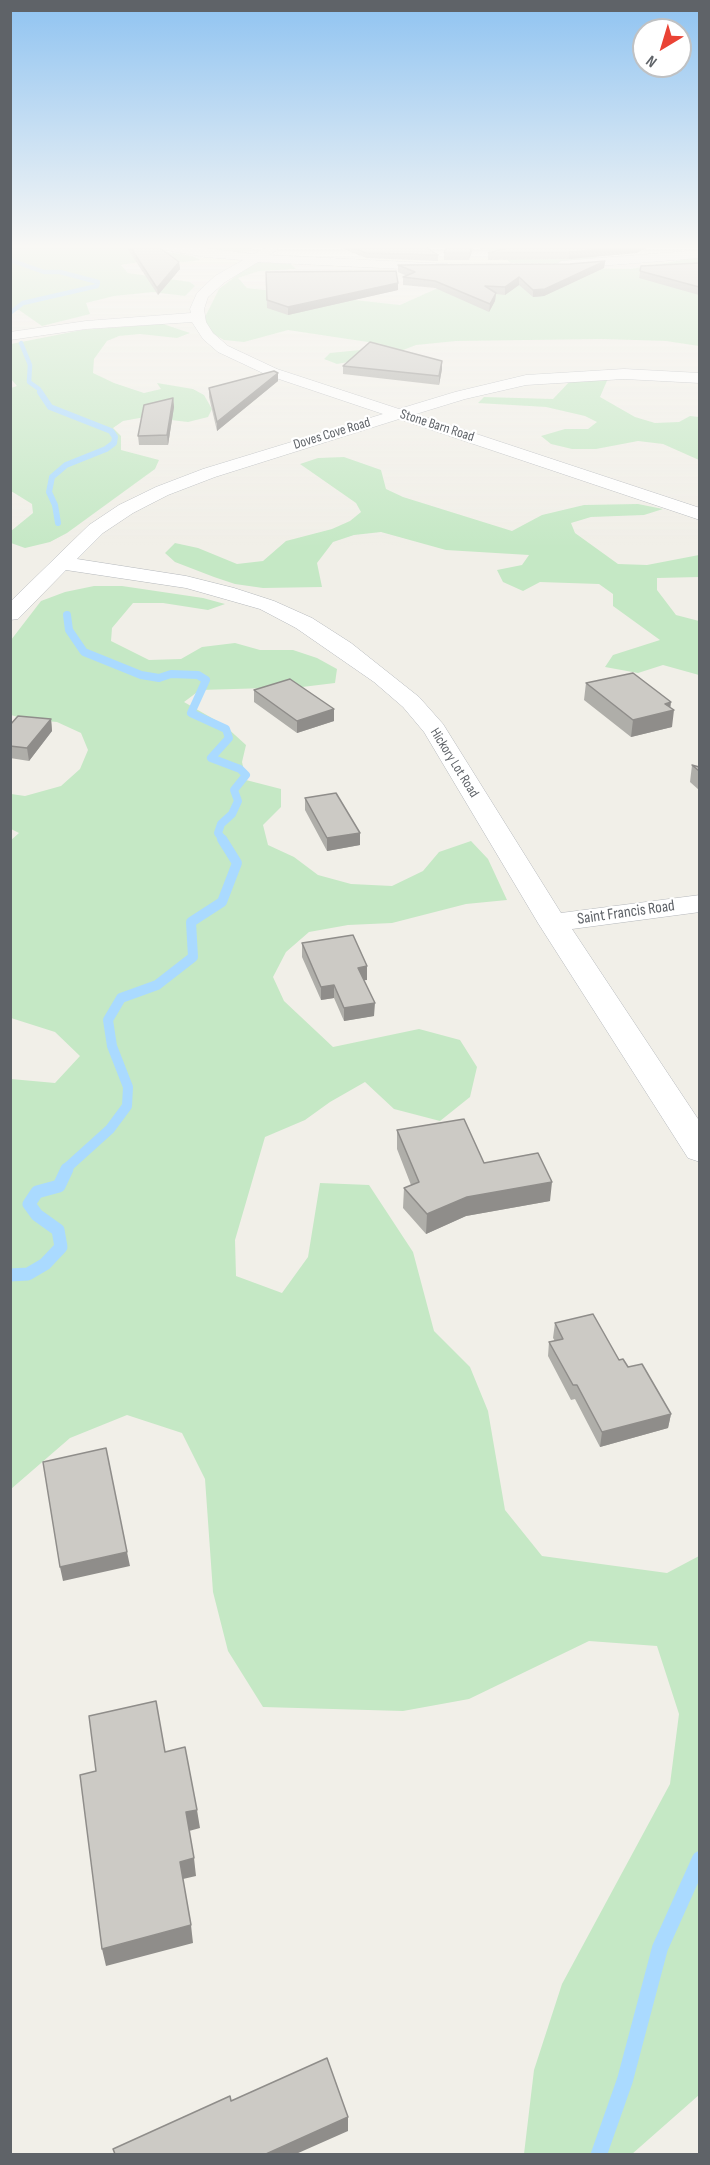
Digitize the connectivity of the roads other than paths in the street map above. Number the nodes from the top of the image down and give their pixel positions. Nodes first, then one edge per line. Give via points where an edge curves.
1 (222, 346) edge
2 (699, 378) edge
3 (399, 414) junction
4 (699, 514) edge
5 (62, 563) junction
6 (10, 614) edge
7 (699, 903) edge
8 (553, 923) junction
9 (699, 1150) edge

1 - 3 street, Stone Barn Road via 248,362
2 - 3 street, Doves Cove Road via 624,374 526,380
3 - 4 street, Stone Barn Road
3 - 5 street, Doves Cove Road via 249,459 162,491 96,529
5 - 6 street, Doves Cove Road
5 - 8 street, Hickory Lot Road via 228,592 304,623 343,648 411,702 434,729
7 - 8 street, Saint Francis Road
8 - 9 street, Hickory Lot Road

